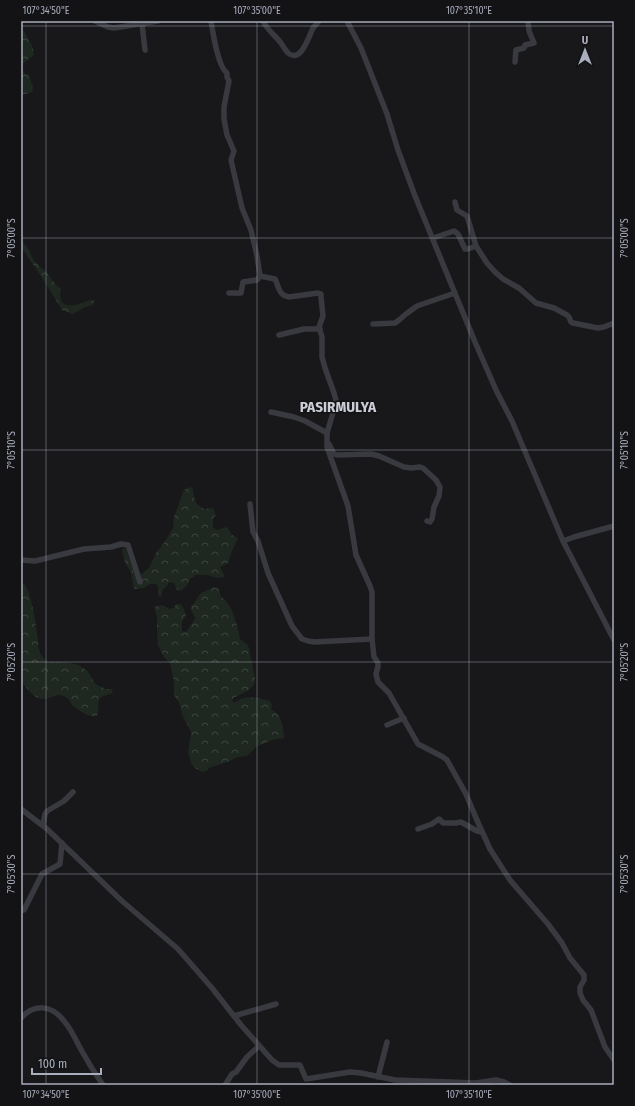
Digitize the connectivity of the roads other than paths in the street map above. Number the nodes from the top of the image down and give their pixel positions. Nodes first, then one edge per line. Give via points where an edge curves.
1 (95, 21) edge
2 (158, 21) edge
3 (211, 21) edge
4 (263, 21) edge
5 (319, 21) edge
6 (347, 21) edge
7 (528, 21) edge
8 (142, 24) junction
9 (145, 50) dead end
10 (515, 62) dead end
11 (455, 202) dead end
12 (433, 238) junction
13 (476, 246) junction
14 (260, 276) junction
15 (229, 293) dead end
16 (455, 294) junction
17 (614, 323) edge
18 (372, 324) dead end
19 (320, 329) junction
20 (279, 335) dead end
21 (271, 412) dead end
22 (327, 436) junction
23 (250, 504) dead end
24 (427, 521) dead end
25 (614, 526) edge
26 (563, 541) junction
27 (21, 560) edge
28 (140, 582) dead end
29 (372, 638) junction
30 (614, 640) edge
31 (404, 718) junction
32 (387, 725) dead end
33 (74, 792) dead end
34 (21, 809) edge
35 (42, 826) junction
36 (418, 829) dead end
37 (482, 832) junction
38 (62, 843) junction
39 (21, 911) edge
40 (276, 1004) dead end
41 (234, 1016) junction
42 (21, 1018) edge
43 (387, 1042) dead end
44 (259, 1046) junction
45 (614, 1060) edge
46 (378, 1077) junction
47 (307, 1082) edge
48 (103, 1085) edge
49 (225, 1085) edge
50 (510, 1085) edge

1 - 8 street via 114,28
2 - 8 street
3 - 14 street via 217,52 229,81 223,113 234,151 231,160 242,208 251,230
4 - 5 street via 291,55 295,56 308,42
6 - 12 street via 361,48
7 - 10 street via 534,43 516,50
8 - 9 street
11 - 13 street via 457,210 467,216
12 - 13 street via 455,231 465,249
12 - 16 street
13 - 17 street via 487,264 503,279 519,288 536,303 554,308 568,316 571,323 598,328
14 - 15 street via 257,280 243,282 241,293
14 - 19 street via 275,279 282,295 289,297 321,294 323,309
16 - 18 street via 417,306 395,322
16 - 26 street
19 - 20 street via 304,329
19 - 22 street via 324,368 336,400
21 - 22 street via 305,421
22 - 24 street via 334,454 337,455 371,454 404,467 424,468 440,487 432,519 430,522
22 - 29 street via 327,447 348,506 356,555 372,592
23 - 29 street via 252,528 268,573 292,626 302,639 314,642
25 - 26 street
26 - 30 street
27 - 28 street via 36,561 84,549 128,545
29 - 31 street via 374,657 378,663 378,682 389,693
31 - 32 street
31 - 37 street via 418,744 446,760 466,794
33 - 35 street via 47,811
34 - 35 street
35 - 38 street
36 - 37 street via 439,819 443,824 461,822
37 - 45 street via 510,880 548,924 584,975 580,993 591,1010 605,1047
38 - 39 street via 60,864 42,874 32,896
38 - 41 street via 122,901 178,948
40 - 41 street
41 - 44 street
42 - 48 street via 34,1008 46,1009 57,1014 64,1021
43 - 46 street
44 - 47 street via 279,1065 300,1065
44 - 49 street
46 - 47 street via 350,1072
46 - 50 street via 476,1083 496,1080

